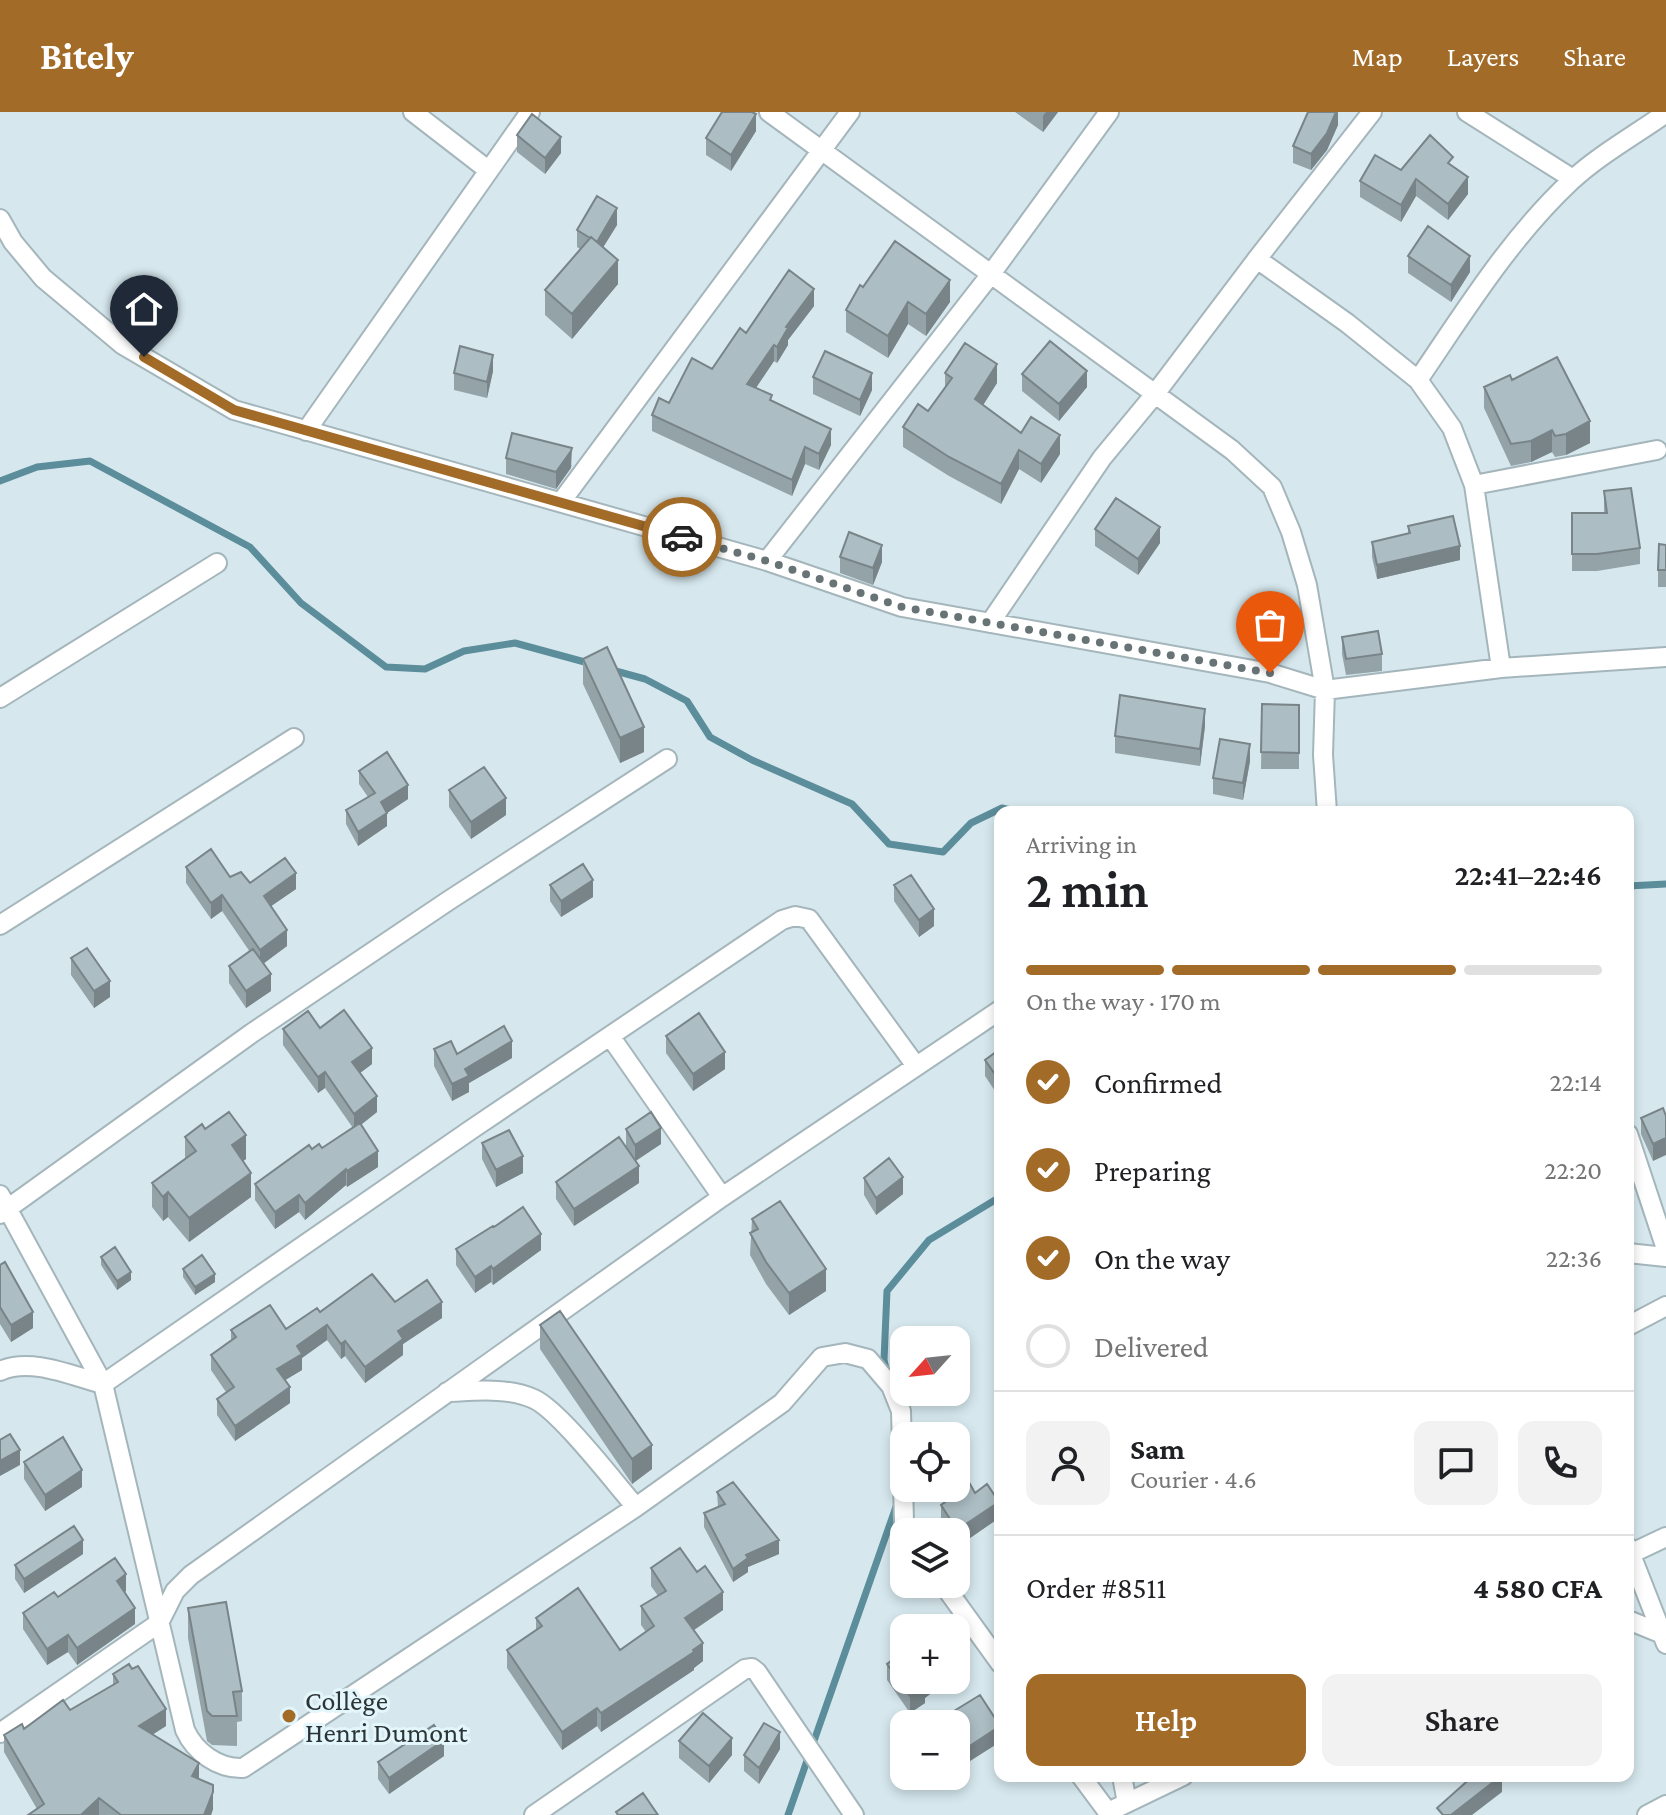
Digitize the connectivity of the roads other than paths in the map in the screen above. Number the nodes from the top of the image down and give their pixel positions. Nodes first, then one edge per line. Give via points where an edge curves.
1 (413, 112) edge
2 (530, 112) edge
3 (769, 112) edge
4 (850, 112) edge
5 (1109, 112) edge
6 (1371, 112) edge
7 (1467, 112) edge
8 (1666, 113) edge
9 (821, 150) junction
10 (488, 170) junction
11 (1573, 179) junction
12 (0, 219) edge
13 (1257, 259) junction
14 (991, 274) junction
15 (1418, 380) junction
16 (1155, 394) junction
17 (306, 431) junction
18 (1657, 450) dead end
19 (1474, 485) junction
20 (561, 502) junction
21 (767, 561) junction
22 (217, 563) dead end
23 (990, 623) junction
24 (1666, 657) edge
25 (1501, 668) junction
26 (1325, 690) junction
27 (0, 698) edge
28 (294, 738) dead end
29 (667, 759) dead end
30 (1327, 806) edge
31 (0, 925) edge
32 (994, 1014) edge
33 (610, 1036) junction
34 (916, 1066) junction
35 (1634, 1152) edge
36 (722, 1197) junction
37 (3, 1206) edge
38 (1666, 1249) edge
39 (1634, 1254) edge
40 (1666, 1257) edge
41 (1666, 1306) edge
42 (1634, 1323) edge
43 (0, 1371) edge
44 (103, 1384) junction
45 (447, 1392) junction
46 (636, 1507) junction
47 (904, 1518) edge
48 (1666, 1537) edge
49 (1634, 1550) edge
50 (1634, 1565) edge
51 (953, 1598) edge
52 (159, 1623) junction
53 (1634, 1623) edge
54 (1663, 1639) edge
55 (994, 1655) edge
56 (0, 1733) edge
57 (1085, 1782) edge
58 (1123, 1782) edge
59 (1171, 1782) edge
60 (1127, 1803) junction
61 (1666, 1805) edge
62 (1109, 1814) edge
63 (534, 1815) edge
64 (854, 1815) edge
65 (1647, 1815) edge

1 - 10 street
2 - 10 street
3 - 9 street
4 - 9 street
5 - 14 street
6 - 13 street
7 - 11 street
8 - 11 street
9 - 14 street
9 - 20 street
10 - 17 street
11 - 15 street via 1484,282
12 - 17 street via 43,278 123,345 234,410
13 - 15 street
13 - 16 street
14 - 16 street
14 - 21 street
15 - 19 street via 1452,428
16 - 23 street via 1102,458
16 - 26 street via 1232,450 1272,487 1307,585
17 - 20 street
18 - 19 street
19 - 25 street
20 - 21 street
21 - 23 street via 902,607
22 - 27 street
23 - 26 street via 1270,673
24 - 25 street
25 - 26 street
26 - 30 street
28 - 31 street
29 - 37 street via 448,901
32 - 34 street
33 - 34 street via 795,916 809,919
33 - 36 street
33 - 44 street
34 - 36 street
35 - 38 street
36 - 45 street
37 - 44 street
39 - 40 street
41 - 42 street
43 - 44 street via 34,1366
44 - 52 street
45 - 46 street via 498,1390 534,1399 553,1413
45 - 52 street via 191,1575 175,1591
46 - 47 street via 782,1403 822,1357 845,1353 868,1359 891,1386 901,1411
46 - 52 street via 243,1768 192,1746
48 - 49 street
50 - 54 street
51 - 55 street
52 - 56 street
53 - 54 street
57 - 62 street
58 - 60 street
59 - 60 street
60 - 62 street
61 - 65 street
63 - 64 street via 752,1668

